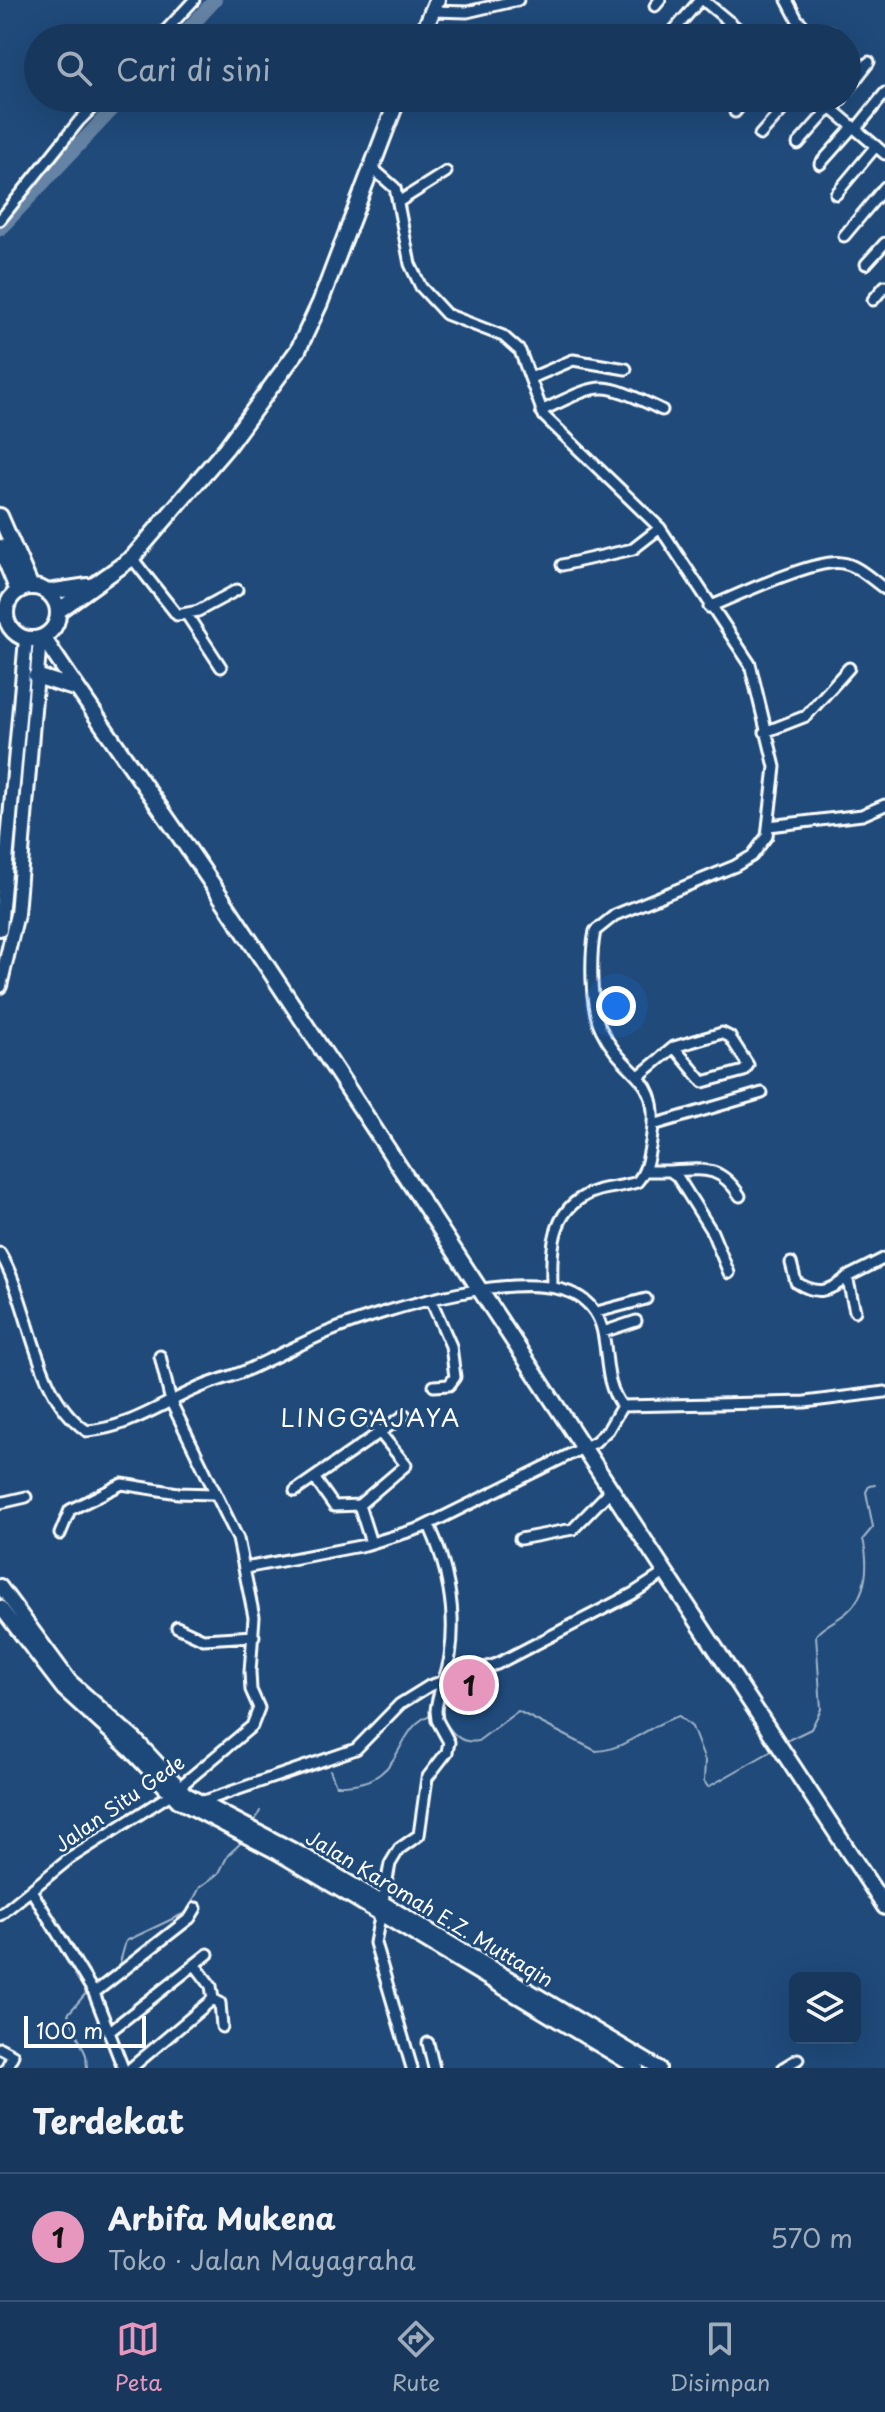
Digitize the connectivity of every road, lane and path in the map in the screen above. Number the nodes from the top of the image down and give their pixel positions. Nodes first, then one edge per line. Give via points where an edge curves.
1 (194, 0) edge
2 (518, 0) edge
3 (702, 0) edge
4 (787, 0) edge
5 (435, 6) edge
6 (730, 22) joint
7 (172, 24) edge
8 (680, 24) edge
9 (732, 24) edge
10 (802, 24) edge
11 (869, 62) dead end
12 (861, 73) edge
13 (885, 93) edge
14 (90, 112) edge
15 (392, 112) edge
16 (781, 112) edge
17 (828, 112) edge
18 (835, 112) edge
19 (854, 128) junction
20 (760, 135) dead end
21 (798, 144) dead end
22 (882, 150) edge
23 (820, 164) dead end
24 (370, 166) junction
25 (446, 172) dead end
26 (885, 187) edge
27 (836, 194) dead end
28 (400, 201) junction
29 (0, 220) edge
30 (844, 236) dead end
31 (885, 243) edge
32 (866, 264) dead end
33 (885, 286) edge
34 (873, 300) dead end
35 (626, 369) dead end
36 (531, 378) junction
37 (662, 410) dead end
38 (541, 411) junction
39 (0, 516) edge
40 (660, 528) junction
41 (0, 547) edge
42 (132, 558) junction
43 (562, 565) dead end
44 (93, 585) junction
45 (25, 589) junction
46 (885, 589) edge
47 (237, 590) dead end
48 (48, 592) junction
49 (709, 607) junction
50 (3, 613) edge
51 (187, 615) junction
52 (57, 618) junction
53 (6, 630) edge
54 (36, 638) junction
55 (59, 661) junction
56 (221, 667) dead end
57 (849, 668) dead end
58 (36, 676) junction
59 (74, 688) junction
60 (765, 732) junction
61 (885, 805) edge
62 (769, 826) junction
63 (3, 909) junction
64 (17, 914) junction
65 (0, 929) edge
66 (0, 986) edge
67 (674, 1047) junction
68 (639, 1076) junction
69 (762, 1093) dead end
70 (653, 1125) junction
71 (645, 1171) junction
72 (670, 1171) junction
73 (740, 1196) dead end
74 (0, 1253) edge
75 (885, 1258) edge
76 (791, 1263) dead end
77 (729, 1273) dead end
78 (847, 1277) junction
79 (552, 1285) junction
80 (481, 1289) junction
81 (646, 1299) dead end
82 (431, 1300) junction
83 (855, 1311) dead end
84 (597, 1312) junction
85 (636, 1321) dead end
86 (603, 1332) junction
87 (160, 1356) dead end
88 (434, 1386) dead end
89 (885, 1392) edge
90 (171, 1402) junction
91 (622, 1406) junction
92 (405, 1415) dead end
93 (368, 1418) dead end
94 (381, 1435) junction
95 (585, 1447) junction
96 (315, 1479) junction
97 (612, 1489) junction
98 (295, 1491) dead end
99 (214, 1494) junction
100 (26, 1497) dead end
101 (0, 1503) edge
102 (357, 1505) junction
103 (429, 1525) junction
104 (60, 1534) dead end
105 (520, 1539) dead end
106 (368, 1544) junction
107 (245, 1568) junction
108 (666, 1572) junction
109 (0, 1586) edge
110 (0, 1607) edge
111 (177, 1627) dead end
112 (254, 1636) junction
113 (444, 1682) junction
114 (175, 1790) junction
115 (202, 1802) junction
116 (189, 1807) junction
117 (245, 1829) junction
118 (31, 1890) junction
119 (885, 1907) edge
120 (196, 1908) dead end
121 (380, 1908) junction
122 (0, 1915) edge
123 (208, 1954) dead end
124 (195, 1965) junction
125 (91, 1989) junction
126 (213, 1999) junction
127 (222, 2027) dead end
128 (110, 2031) junction
129 (428, 2043) dead end
130 (608, 2044) junction
131 (0, 2048) edge
132 (798, 2059) dead end
133 (6, 2068) edge
134 (123, 2068) edge
135 (131, 2068) edge
136 (412, 2068) edge
137 (434, 2068) edge
138 (637, 2068) edge
139 (659, 2068) edge
140 (783, 2068) edge

1 - 7 street
2 - 5 street via 467,12
3 - 6 street
3 - 8 street
4 - 10 street
6 - 9 street
11 - 12 street
13 - 19 street
14 - 29 street
15 - 24 main road
16 - 20 street
17 - 21 street
18 - 19 street
19 - 22 street
19 - 23 street
22 - 27 street
24 - 28 street via 392,183
24 - 42 main road via 298,350 226,448
25 - 28 street
26 - 30 street
28 - 36 street via 410,264 421,287 446,314 514,345
31 - 32 street
33 - 34 street
35 - 36 street via 573,360
36 - 38 street
37 - 38 street via 615,388 593,387
38 - 40 street
39 - 45 main road
40 - 43 street via 633,549
40 - 49 street
41 - 45 main road
42 - 44 main road
42 - 51 street via 168,607
44 - 48 main road
44 - 52 main road
45 - 48 main road
45 - 50 main road
46 - 49 street via 855,568 835,562
47 - 51 street
48 - 52 main road
49 - 60 street via 747,656
50 - 53 main road
51 - 56 street
52 - 54 main road
52 - 55 main road
53 - 54 main road
54 - 55 main road
54 - 58 street
54 - 63 street
55 - 59 main road
57 - 60 street via 806,716
58 - 59 main road
58 - 64 street
59 - 80 main road via 205,872
60 - 62 street via 775,767
61 - 62 street via 862,815
62 - 68 street via 759,848 744,861 615,915 595,931 597,1019
63 - 64 street
63 - 65 street
64 - 66 street
67 - 67 street via 722,1033 748,1065 744,1071 703,1082
67 - 68 street
68 - 70 street via 653,1101
69 - 70 street
70 - 71 street
71 - 72 street
71 - 79 street via 637,1182 585,1197 557,1224
72 - 73 street via 717,1172
72 - 77 street via 688,1190
74 - 90 street via 47,1386 71,1420 87,1431 98,1430
75 - 78 street
76 - 78 street via 796,1282 808,1290 833,1289
78 - 83 street
79 - 80 street
79 - 84 street via 572,1292
80 - 82 street
80 - 95 main road
81 - 84 street
82 - 88 street via 451,1346 455,1377 449,1385
82 - 90 street via 327,1332
84 - 86 street
85 - 86 street
86 - 91 street via 608,1382
87 - 90 street, Jalan Situ Gede
89 - 91 street via 805,1402
90 - 99 street, Jalan Situ Gede
91 - 95 street via 608,1430
92 - 94 street
93 - 94 street
94 - 96 street
94 - 102 street via 406,1465
95 - 97 main road
95 - 103 street
96 - 98 street
96 - 102 street via 334,1506
97 - 105 street via 573,1529
97 - 108 main road
99 - 104 street via 122,1484 70,1510
99 - 107 street, Jalan Situ Gede via 227,1512
100 - 101 street
102 - 106 street
103 - 106 street
103 - 113 street via 449,1585 451,1653
106 - 107 street
107 - 112 street, Jalan Situ Gede
108 - 113 street via 497,1664
108 - 119 main road
109 - 114 street via 70,1681 137,1741
110 - 114 street via 63,1689
111 - 112 street via 203,1639
112 - 114 street, Jalan Situ Gede via 250,1672 257,1717
113 - 115 street via 400,1704 356,1749
113 - 121 street via 436,1716 449,1742 447,1752 427,1778 419,1835 399,1849 390,1864
114 - 115 street, Jalan Karomah E.Z. Muttaqin
114 - 116 street, Jalan Karomah E.Z. Muttaqin
114 - 118 street, Jalan Situ Gede
115 - 116 street
115 - 117 street, Jalan Karomah E.Z. Muttaqin
116 - 117 street, Jalan Karomah E.Z. Muttaqin
117 - 121 street, Jalan Karomah E.Z. Muttaqin
118 - 122 street, Jalan Situ Gede
118 - 125 street
120 - 125 street via 190,1918
121 - 130 street, Jalan Karomah E.Z. Muttaqin
121 - 136 street via 378,1959
123 - 124 street
124 - 126 street via 211,1986
124 - 128 street
125 - 128 street
126 - 127 street via 220,2003
126 - 135 street
128 - 134 street
129 - 137 street
130 - 138 street, Jalan Karomah E.Z. Muttaqin
130 - 139 street, Jalan Karomah E.Z. Muttaqin
131 - 133 street via 13,2055
132 - 140 street

